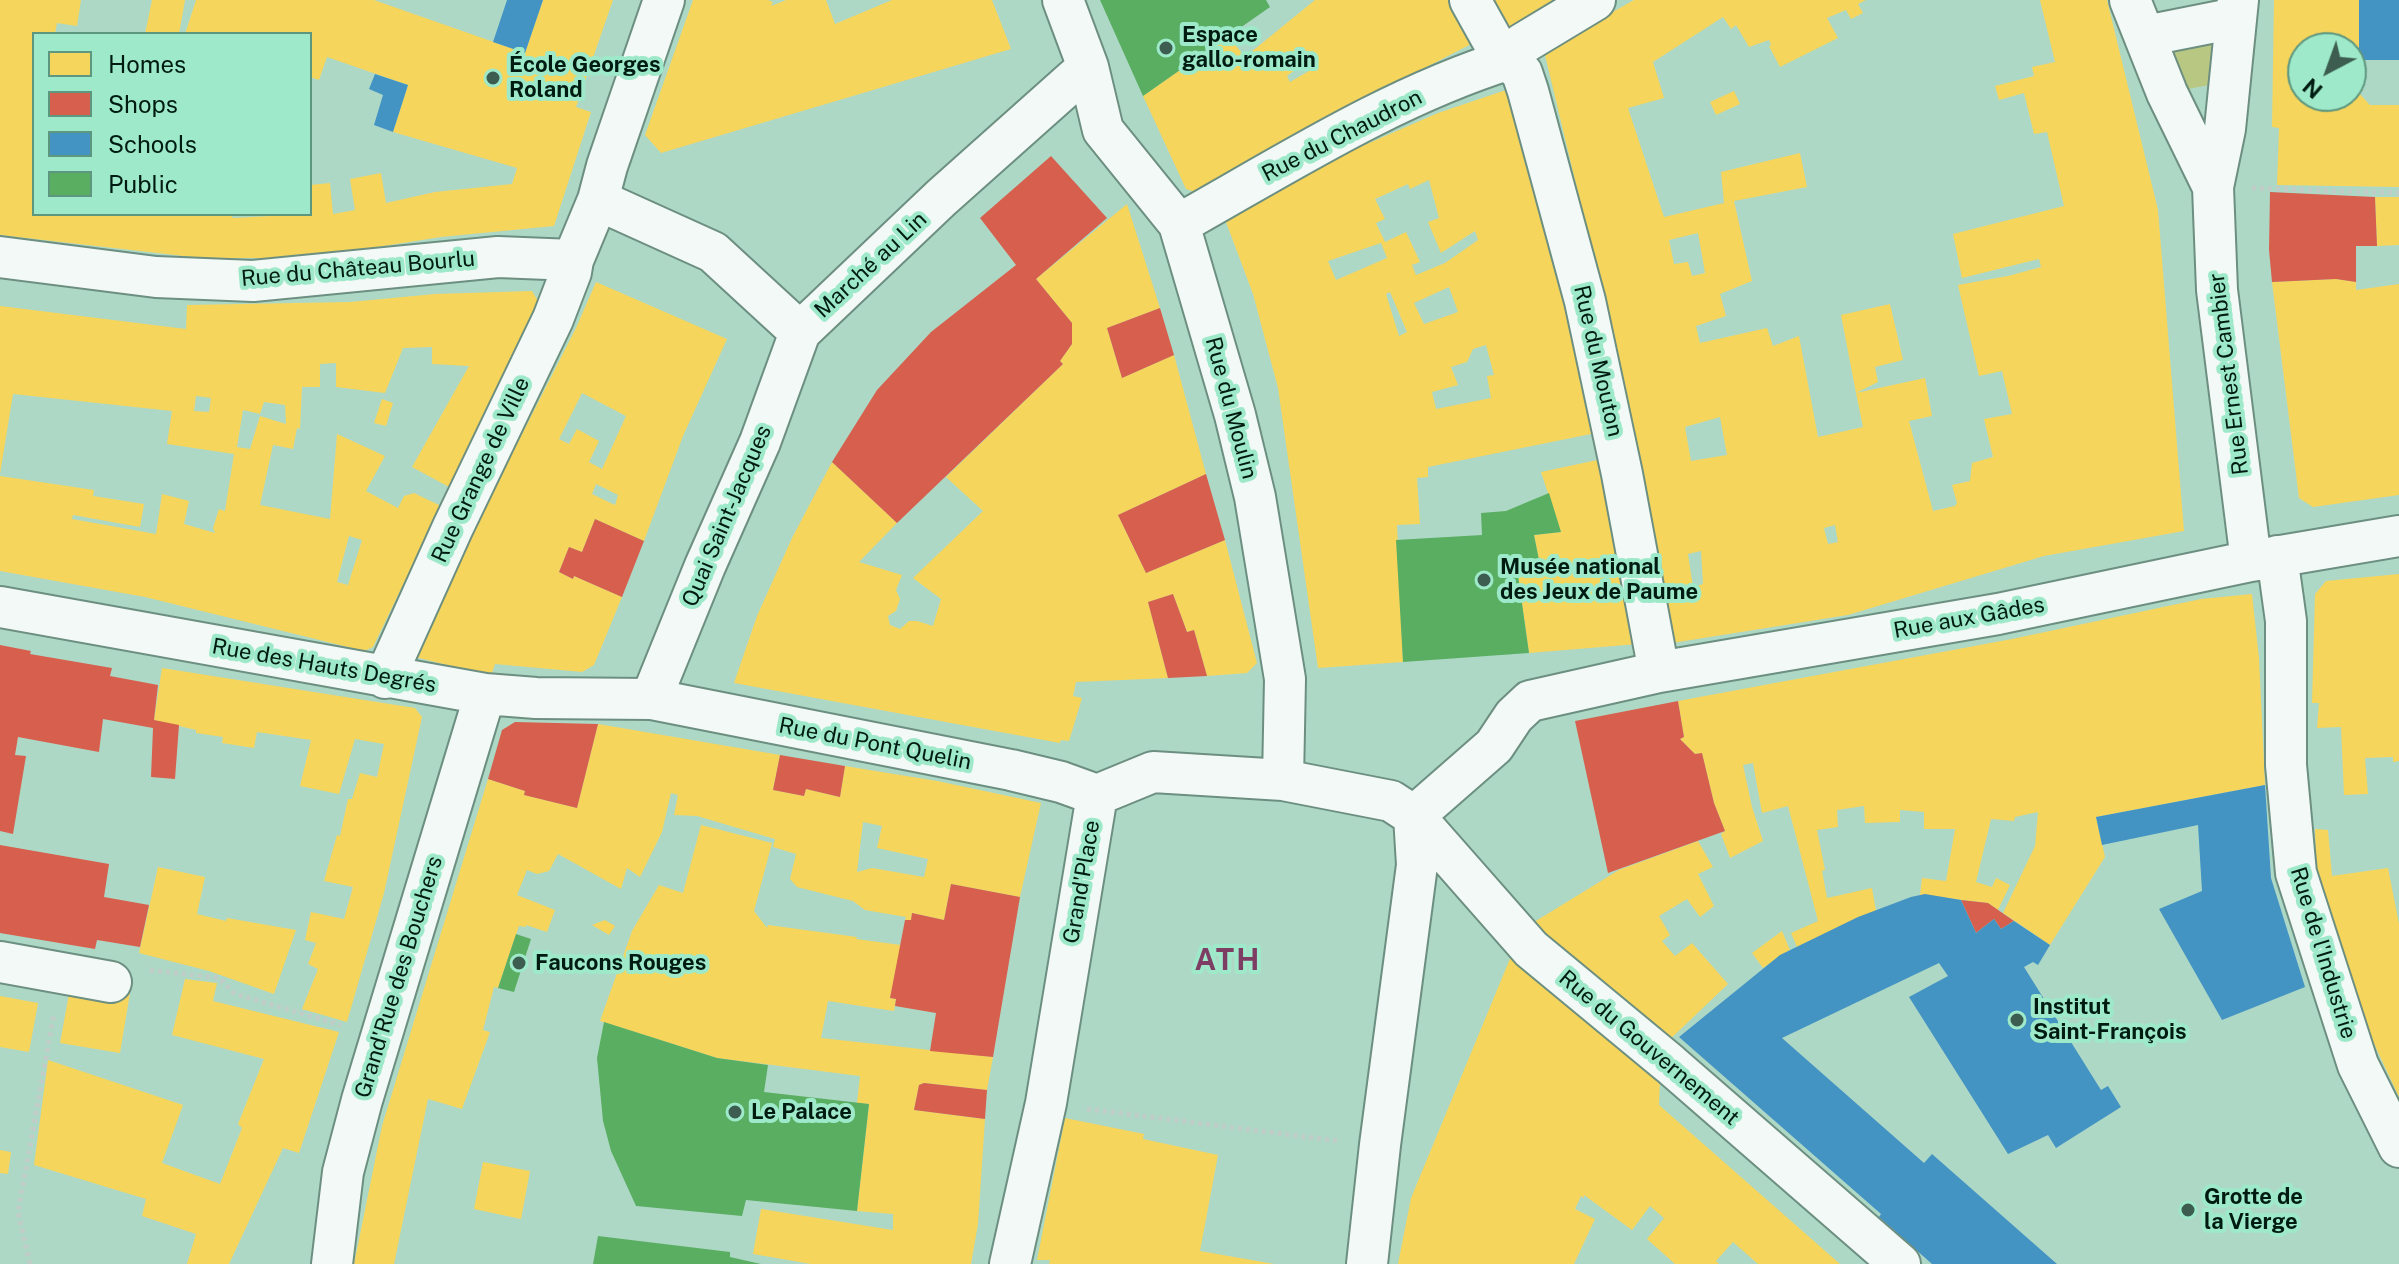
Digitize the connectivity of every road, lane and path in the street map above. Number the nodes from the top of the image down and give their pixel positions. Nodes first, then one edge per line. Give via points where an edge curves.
1 (664, 0) edge
2 (1063, 0) edge
3 (1470, 0) edge
4 (1595, 0) edge
5 (2237, 9) edge
6 (2137, 17) edge
7 (1510, 59) junction
8 (1088, 67) junction
9 (2213, 187) junction
10 (2399, 193) edge
11 (598, 200) junction
12 (1179, 224) junction
13 (0, 257) edge
14 (573, 260) junction
15 (800, 332) junction
16 (2399, 536) edge
17 (2264, 558) junction
18 (0, 607) edge
19 (1659, 672) junction
20 (385, 678) junction
21 (485, 694) junction
22 (651, 699) junction
23 (1283, 780) junction
24 (1097, 795) junction
25 (1414, 816) junction
26 (0, 962) edge
27 (61, 973) junction
28 (111, 982) joint
29 (381, 1037) junction
30 (1046, 1103) junction
31 (1380, 1145) junction
32 (2399, 1147) edge
33 (30, 1264) edge
34 (332, 1264) edge
35 (1010, 1264) edge
36 (1367, 1264) edge
37 (1900, 1264) edge

1 - 11 street, Rue Grange de Ville
2 - 8 street, Rue du Moulin
3 - 7 street, Rue du Mouton via 1495,45
4 - 7 street via 1522,44
5 - 6 street, Rue Ernest Cambier
5 - 9 street, Rue Ernest Cambier via 2225,129
6 - 9 street, Rue Ernest Cambier
7 - 12 street, Rue du Chaudron via 1329,138
7 - 19 street, Rue du Mouton via 1528,91 1585,301
8 - 12 street, Rue du Moulin via 1103,130
8 - 15 street, Marché au Lin
9 - 10 path
9 - 17 street, Rue Ernest Cambier via 2217,290
11 - 14 street, Rue Grange de Ville
11 - 15 street, Marché au Lin via 713,252
12 - 23 street, Rue du Moulin via 1255,497 1285,679
13 - 14 street, Rue du Château Bourlu via 156,277 253,281 498,257
14 - 20 street, Rue Grange de Ville via 553,319
15 - 22 street, Quai Saint-Jacques via 760,442
16 - 17 street, Rue aux Gâdes
17 - 19 street, Rue aux Gâdes via 1998,614
17 - 32 street, Rue de l'Industrie via 2286,621 2286,765 2296,873 2358,1065
18 - 20 street, Rue des Hauts Degrés
19 - 25 street via 1530,701 1494,746
20 - 21 street, Rue des Hauts Degrés
21 - 22 street, Rue des Hauts Degrés
21 - 29 street, Grand'Rue des Bouchers
22 - 24 street, Rue du Pont Quelin via 1011,770
23 - 24 street, Grand'Place via 1153,772
23 - 25 street, Grand'Place via 1391,801
24 - 30 street, Grand'Place
25 - 31 street via 1417,865
25 - 37 street, Rue du Gouvernement via 1531,949
26 - 27 street
27 - 28 street
27 - 33 path via 18,1212
28 - 29 path via 149,970 219,978 235,994
29 - 34 street, Grand'Rue des Bouchers via 343,1172
30 - 31 path
30 - 35 street, Grand'Place
31 - 36 street

